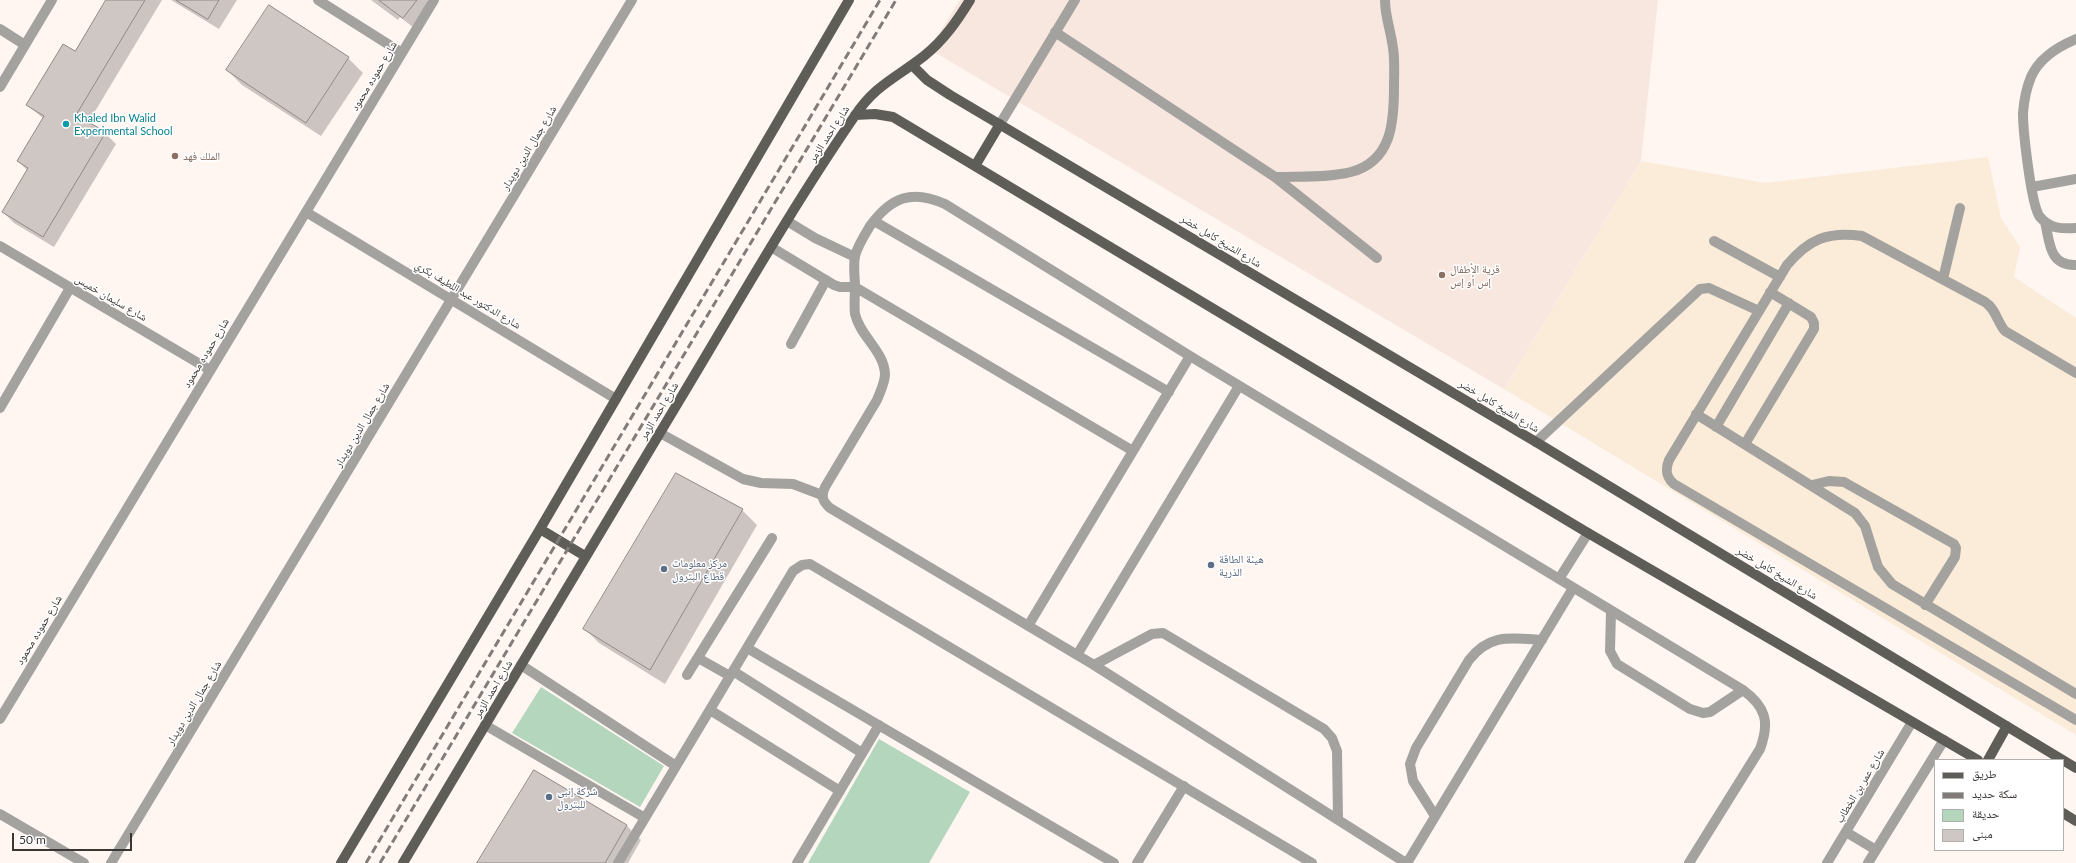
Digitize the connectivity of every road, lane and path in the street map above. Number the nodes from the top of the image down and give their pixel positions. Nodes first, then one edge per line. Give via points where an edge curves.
1 (52, 0) edge
2 (318, 0) edge
3 (434, 0) edge
4 (632, 0) edge
5 (849, 0) edge
6 (970, 0) edge
7 (1075, 0) edge
8 (1385, 0) edge
9 (0, 29) edge
10 (1055, 32) junction
11 (2076, 39) edge
12 (25, 45) junction
13 (402, 53) junction
14 (912, 65) junction
15 (0, 87) edge
16 (855, 115) junction
17 (1000, 124) junction
18 (975, 166) junction
19 (1275, 177) junction
20 (2076, 179) edge
21 (2032, 187) junction
22 (1960, 208) dead end
23 (306, 212) junction
24 (787, 221) junction
25 (874, 221) junction
26 (2045, 222) junction
27 (2076, 228) edge
28 (1714, 241) dead end
29 (0, 246) edge
30 (771, 247) junction
31 (855, 257) junction
32 (1377, 258) dead end
33 (2076, 265) edge
34 (1780, 277) junction
35 (1943, 279) junction
36 (826, 280) junction
37 (855, 287) junction
38 (70, 288) junction
39 (1770, 292) junction
40 (452, 299) junction
41 (1788, 303) junction
42 (1759, 311) junction
43 (791, 344) dead end
44 (1190, 356) junction
45 (210, 370) junction
46 (2076, 373) edge
47 (1239, 386) junction
48 (1169, 392) junction
49 (616, 400) junction
50 (0, 408) edge
51 (1696, 414) junction
52 (1716, 427) junction
53 (660, 433) junction
54 (1536, 442) junction
55 (1745, 444) junction
56 (1133, 451) junction
57 (1812, 485) junction
58 (822, 495) junction
59 (540, 529) junction
60 (1588, 533) junction
61 (772, 538) dead end
62 (585, 556) junction
63 (1559, 579) junction
64 (1574, 588) junction
65 (1925, 605) junction
66 (1611, 610) junction
67 (1028, 626) junction
68 (1542, 640) junction
69 (747, 648) junction
70 (1076, 655) junction
71 (698, 658) junction
72 (521, 665) junction
73 (1094, 665) junction
74 (687, 674) dead end
75 (731, 674) junction
76 (1744, 690) junction
77 (2076, 694) edge
78 (710, 710) junction
79 (0, 719) edge
80 (2076, 720) edge
81 (1912, 722) junction
82 (485, 725) junction
83 (879, 725) junction
84 (2007, 726) junction
85 (1944, 740) junction
86 (862, 753) junction
87 (1976, 759) edge
88 (1989, 759) edge
89 (2061, 759) edge
90 (2064, 761) edge
91 (676, 766) junction
92 (2076, 768) edge
93 (1184, 786) junction
94 (840, 791) junction
95 (0, 814) edge
96 (2064, 814) edge
97 (1435, 816) junction
98 (645, 818) junction
99 (1338, 819) junction
100 (2076, 821) edge
101 (1846, 832) junction
102 (1876, 850) junction
103 (84, 863) edge
104 (111, 863) edge
105 (341, 863) edge
106 (403, 863) edge
107 (618, 863) edge
108 (797, 863) edge
109 (1114, 863) edge
110 (1137, 863) edge
111 (1312, 863) edge
112 (1406, 863) edge
113 (1690, 863) edge
114 (1828, 863) edge
115 (1868, 863) edge

1 - 12 street
2 - 13 street
3 - 13 street, شارع حموده محمود
4 - 40 street, شارع جمال الدين دويدار
5 - 49 main road
6 - 14 main road, شارع احمد الزمر via 946,35
7 - 10 street
8 - 19 street via 1393,47 1394,114 1390,136 1381,153 1352,172
9 - 12 street
10 - 17 street
10 - 19 street
11 - 21 street via 2058,47 2043,60 2031,76 2025,95 2023,114
12 - 15 street
13 - 23 street, شارع حموده محمود
14 - 16 main road, شارع احمد الزمر via 872,94
14 - 17 main road, شارع الشيخ كامل خضر via 938,88
16 - 18 main road via 875,114 893,118
16 - 24 main road, شارع احمد الزمر
17 - 18 main road
17 - 54 main road, شارع الشيخ كامل خضر
18 - 60 main road
19 - 32 street
20 - 21 street
21 - 26 street via 2035,209
22 - 35 street
23 - 40 street, شارع الدكتور عبد اللطيف بكري
23 - 45 street, شارع حموده محمود
24 - 30 main road, شارع احمد الزمر
24 - 31 street
25 - 31 street via 863,236
25 - 44 street via 884,208 898,199 914,196 930,197 940,201
25 - 48 street
26 - 27 street via 2060,229
26 - 33 street via 2055,258 2068,265
28 - 34 street
29 - 38 street, شارع سليمان خميس
30 - 36 street
30 - 53 main road, شارع احمد الزمر
31 - 37 street
34 - 35 street via 1798,252 1812,242 1828,236 1845,234 1862,236 1878,243
34 - 39 street
35 - 46 street via 1990,305 2005,331
36 - 37 street via 840,287
36 - 43 street
37 - 56 street
37 - 58 street via 856,316 881,359 885,374 877,400
38 - 45 street, شارع سليمان خميس
38 - 50 street
39 - 41 street
39 - 42 street
40 - 49 street, شارع الدكتور عبد اللطيف بكري
40 - 104 street, شارع جمال الدين دويدار
41 - 52 street
41 - 55 street via 1811,317 1814,329
42 - 51 street
42 - 54 street via 1709,288 1700,289
44 - 47 street
44 - 48 street
45 - 79 street, شارع حموده محمود
47 - 63 street
47 - 70 street
48 - 56 street
49 - 59 main road
51 - 52 street
51 - 80 street via 1667,465 1667,476 1674,484
52 - 55 street
53 - 58 street via 743,479 761,484 793,484
53 - 62 main road, شارع احمد الزمر
54 - 84 main road, شارع الشيخ كامل خضر
55 - 57 street
56 - 67 street
57 - 65 street via 1861,519 1878,567 1884,576
57 - 65 street via 1829,481 1844,482 1954,544 1955,557
58 - 67 street via 830,508
59 - 62 main road
59 - 105 main road
60 - 63 street
60 - 81 main road
61 - 71 street
62 - 72 main road, شارع احمد الزمر
63 - 64 street
64 - 66 street
64 - 68 street
65 - 77 street
66 - 76 street
66 - 76 street via 1610,651 1617,664 1690,709 1703,713 1710,712
67 - 70 street
68 - 97 street
68 - 97 street via 1498,639 1486,643 1476,650 1465,667 1416,748 1410,764 1413,781
69 - 75 street
69 - 83 street
69 - 93 street via 793,571 802,565 810,564
70 - 73 street
71 - 74 street
71 - 75 street
72 - 82 main road, شارع احمد الزمر
72 - 91 street
73 - 99 street
73 - 99 street via 1152,634 1163,633 1324,729 1332,738 1336,751
75 - 78 street
75 - 86 street
76 - 113 street via 1762,708 1766,722 1765,736 1760,749
78 - 91 street
78 - 94 street
81 - 85 main road
81 - 101 street, شارع عمر بن الخطاب
82 - 98 street
82 - 106 main road, شارع احمد الزمر
83 - 86 street
83 - 109 street
84 - 88 main road
84 - 89 main road, شارع الشيخ كامل خضر
85 - 87 main road
85 - 102 street
86 - 94 street
90 - 92 main road, شارع الشيخ كامل خضر
91 - 98 street
93 - 110 street
93 - 111 street
94 - 108 street
95 - 103 street
96 - 100 main road
97 - 112 street
98 - 107 street
99 - 112 street
101 - 102 street
101 - 114 street, شارع عمر بن الخطاب
102 - 115 street

